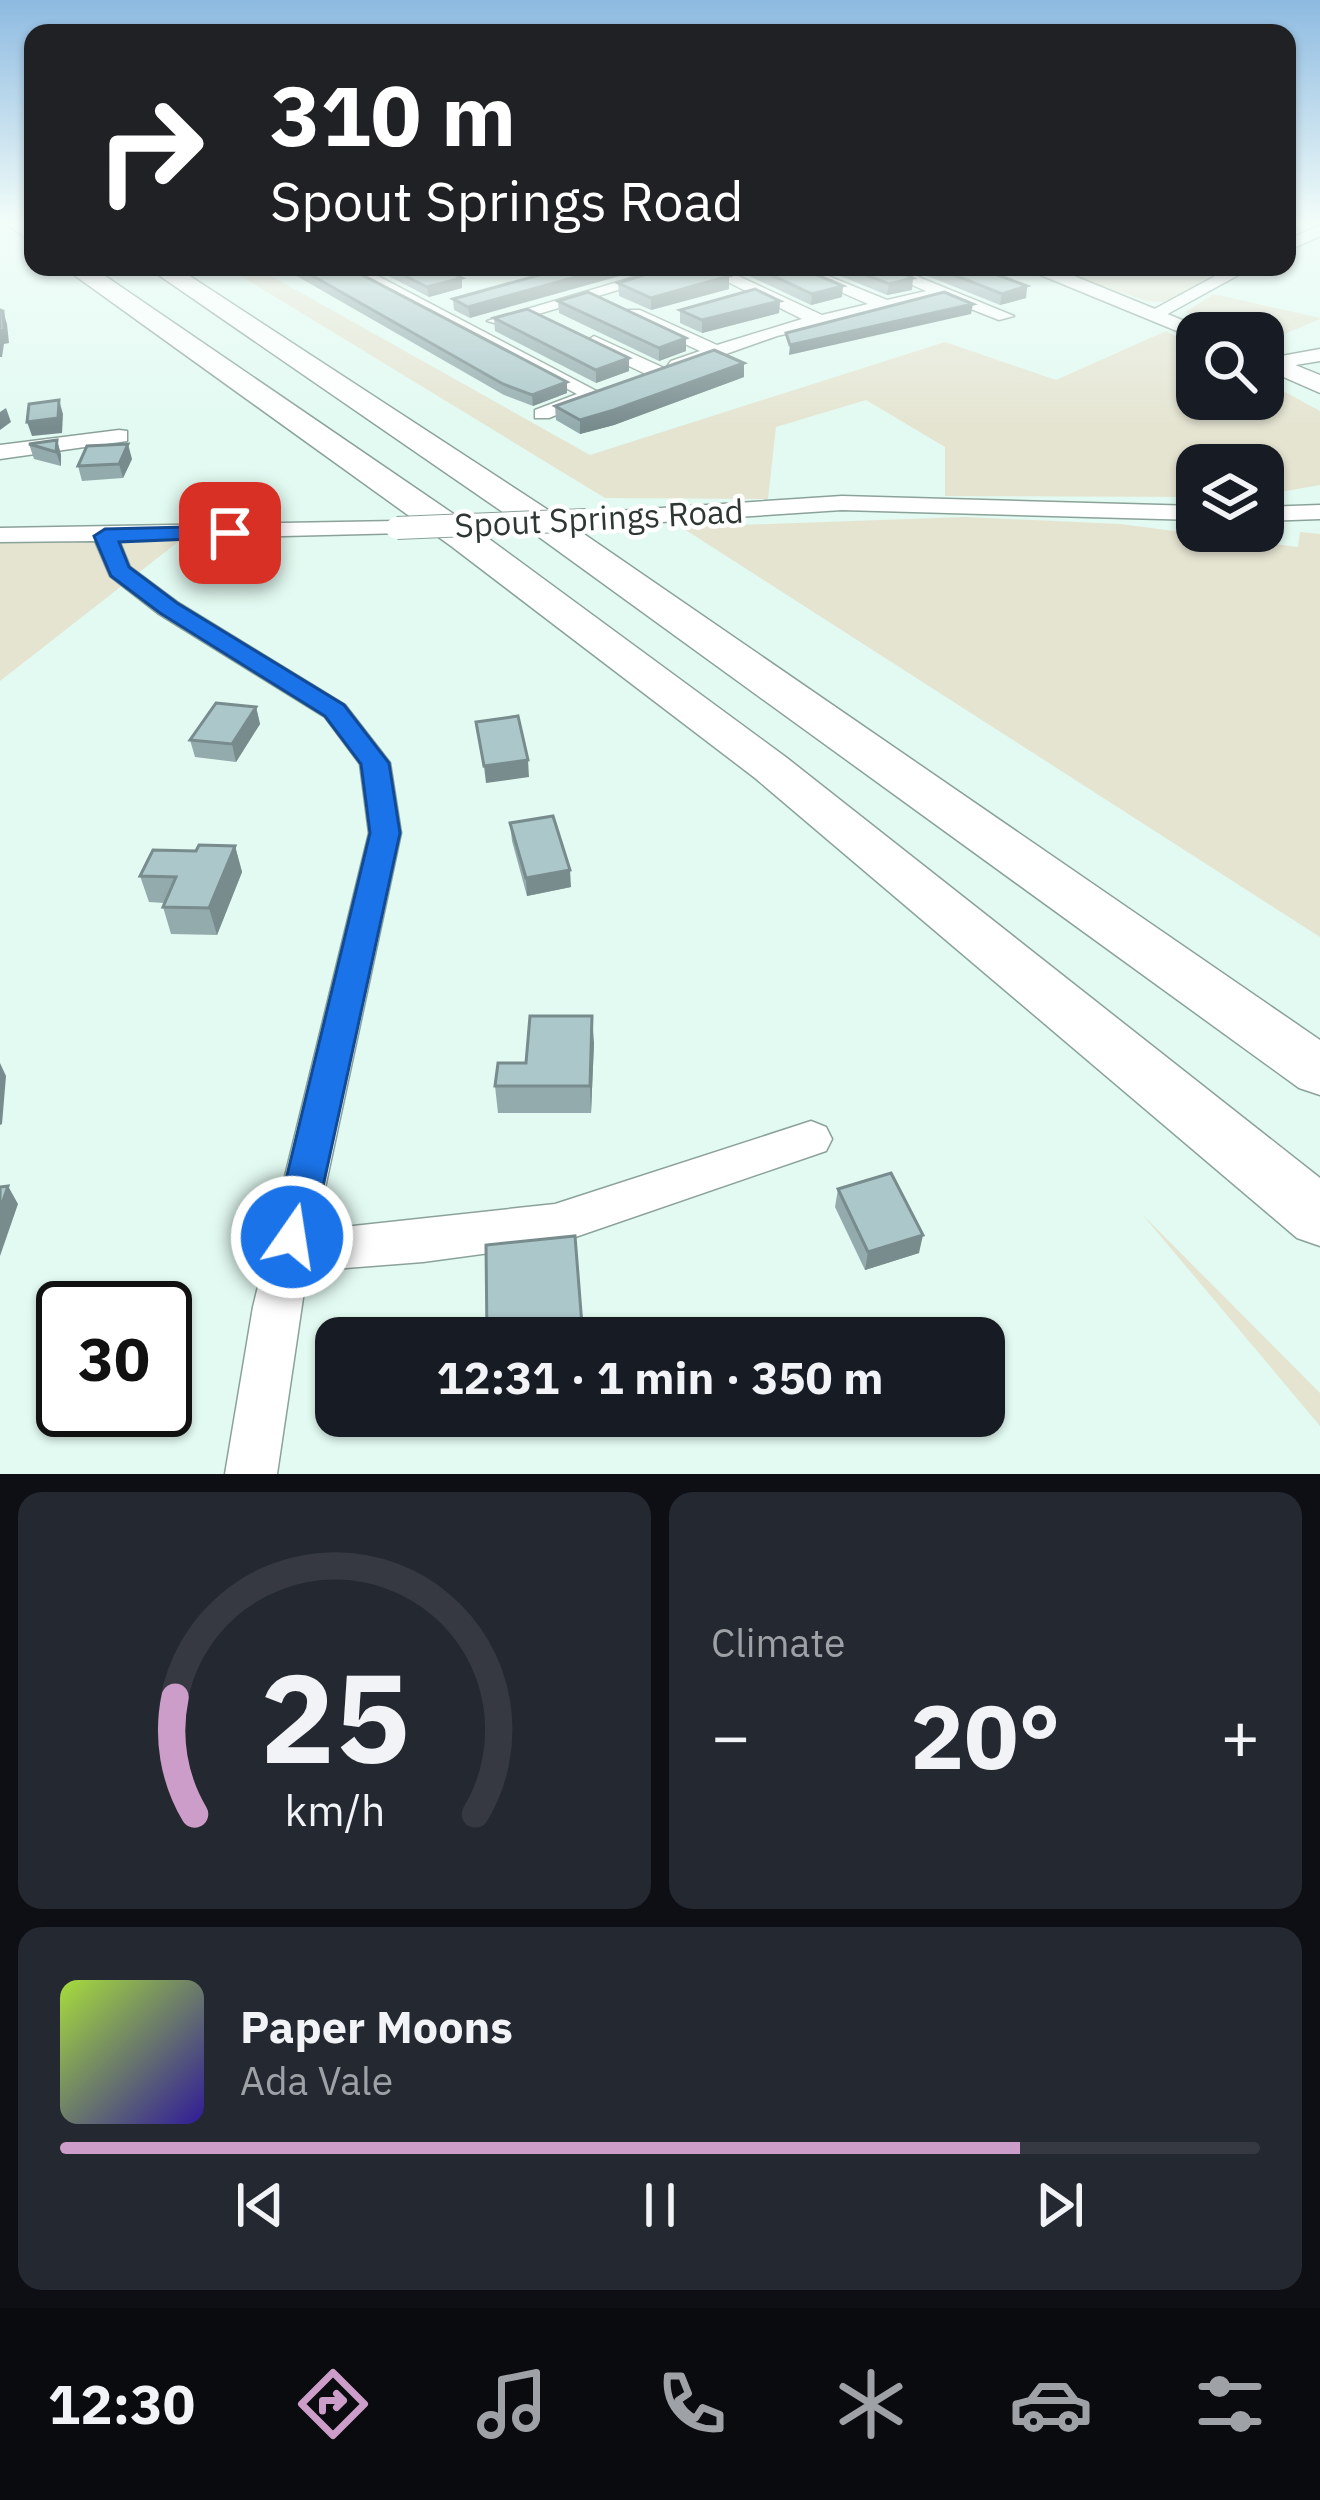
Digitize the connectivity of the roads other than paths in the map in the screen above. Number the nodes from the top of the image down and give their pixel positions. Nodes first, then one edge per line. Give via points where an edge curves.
1 (108, 290) edge
2 (193, 290) edge
3 (391, 290) edge
4 (605, 290) edge
5 (759, 290) joint
6 (846, 290) edge
7 (939, 290) edge
8 (1093, 290) edge
9 (1201, 290) edge
10 (945, 292) junction
11 (590, 294) junction
12 (737, 296) edge
13 (447, 302) dead end
14 (426, 308) junction
15 (889, 308) junction
16 (530, 311) junction
17 (1156, 313) junction
18 (671, 315) dead end
19 (1005, 316) dead end
20 (650, 321) junction
21 (820, 321) junction
22 (551, 322) edge
23 (1176, 322) edge
24 (467, 329) junction
25 (572, 332) edge
26 (716, 351) junction
27 (1320, 355) edge
28 (1284, 359) edge
29 (1284, 369) edge
30 (657, 372) junction
31 (1320, 385) edge
32 (608, 390) junction
33 (542, 414) dead end
34 (119, 436) dead end
35 (0, 452) edge
36 (1176, 512) edge
37 (1320, 512) edge
38 (1284, 513) edge
39 (0, 535) edge
40 (105, 536) junction
41 (1320, 1071) edge
42 (811, 1139) dead end
43 (1320, 1217) edge
44 (289, 1252) junction
45 (251, 1474) edge

1 - 43 highway via 464,538 771,768
2 - 41 highway via 552,529
3 - 14 street
4 - 11 street
5 - 12 street
5 - 21 street
6 - 15 street
7 - 10 street
8 - 17 main road
9 - 17 street
10 - 15 street
10 - 19 street
11 - 16 street
11 - 20 street
13 - 14 street
14 - 24 street
15 - 21 street
16 - 22 street
16 - 24 street
17 - 23 main road
18 - 20 street
20 - 26 street
21 - 26 street
24 - 32 street
25 - 30 street
26 - 30 street
27 - 28 street
29 - 31 main road
30 - 32 street
32 - 33 street
34 - 35 street
36 - 40 street, Spout Springs Road, bridge via 842,503
37 - 38 street
39 - 40 street, Spout Springs Road
40 - 44 street via 119,571 335,711 375,763 385,833
42 - 44 street via 555,1224
44 - 45 street

